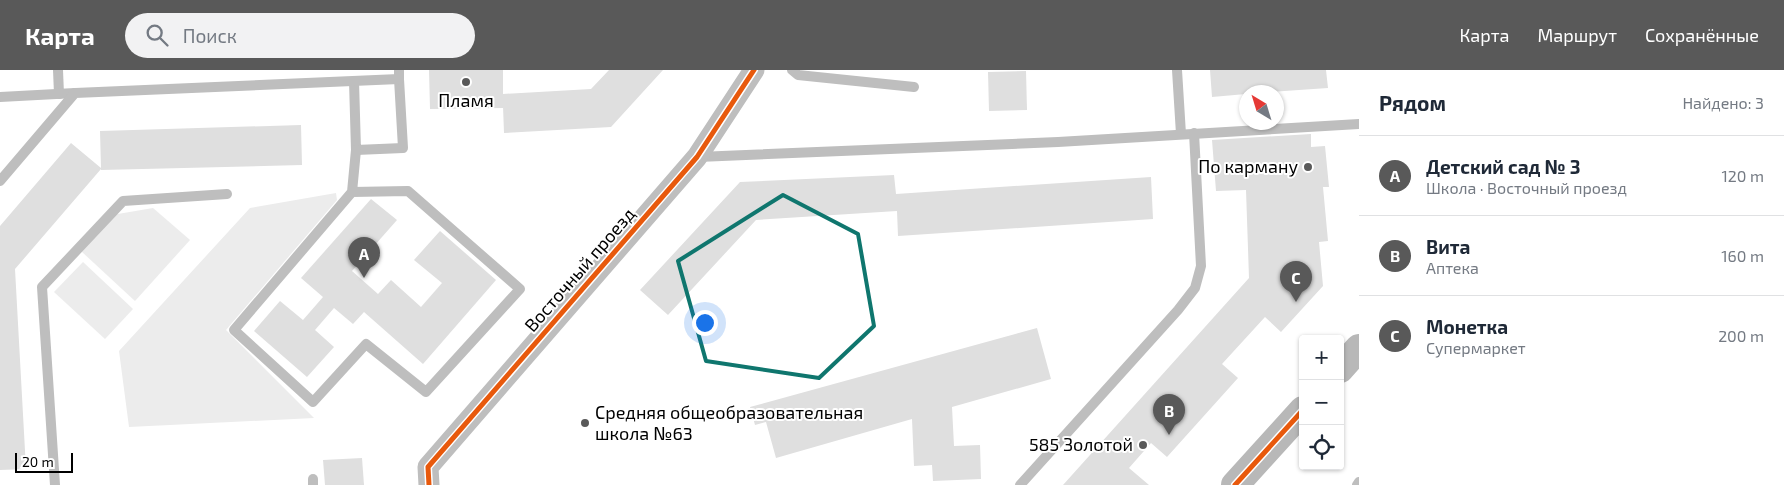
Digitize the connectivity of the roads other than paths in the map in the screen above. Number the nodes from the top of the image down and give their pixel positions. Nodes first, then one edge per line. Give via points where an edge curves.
1 (58, 70) edge
2 (754, 70) edge
3 (792, 70) edge
4 (1177, 70) edge
5 (399, 74) edge
6 (354, 81) junction
7 (914, 87) dead end
8 (75, 92) junction
9 (59, 94) junction
10 (0, 97) edge
11 (1359, 124) edge
12 (1194, 133) junction
13 (1181, 134) junction
14 (356, 150) junction
15 (697, 157) junction
16 (0, 181) edge
17 (352, 192) junction
18 (227, 194) dead end
19 (1359, 348) edge
20 (1344, 364) edge
21 (1299, 414) edge
22 (1359, 482) edge
23 (55, 485) edge
24 (429, 485) edge
25 (1020, 485) edge
26 (1235, 485) edge
27 (1356, 485) edge

1 - 9 lane
2 - 15 street, Восточный проезд
3 - 7 lane via 798,75
4 - 13 lane
5 - 6 lane
5 - 14 lane via 403,148
6 - 8 lane
6 - 14 lane
8 - 9 lane
8 - 16 lane
9 - 10 lane
11 - 12 lane
12 - 13 lane
12 - 25 lane via 1201,266 1195,288
13 - 15 lane
14 - 17 lane
15 - 24 street, Восточный проезд via 428,467
17 - 17 lane via 234,330 313,402 366,344 426,392 520,289 408,191
18 - 23 lane via 122,201 42,287
19 - 20 street
21 - 26 street
22 - 27 lane

